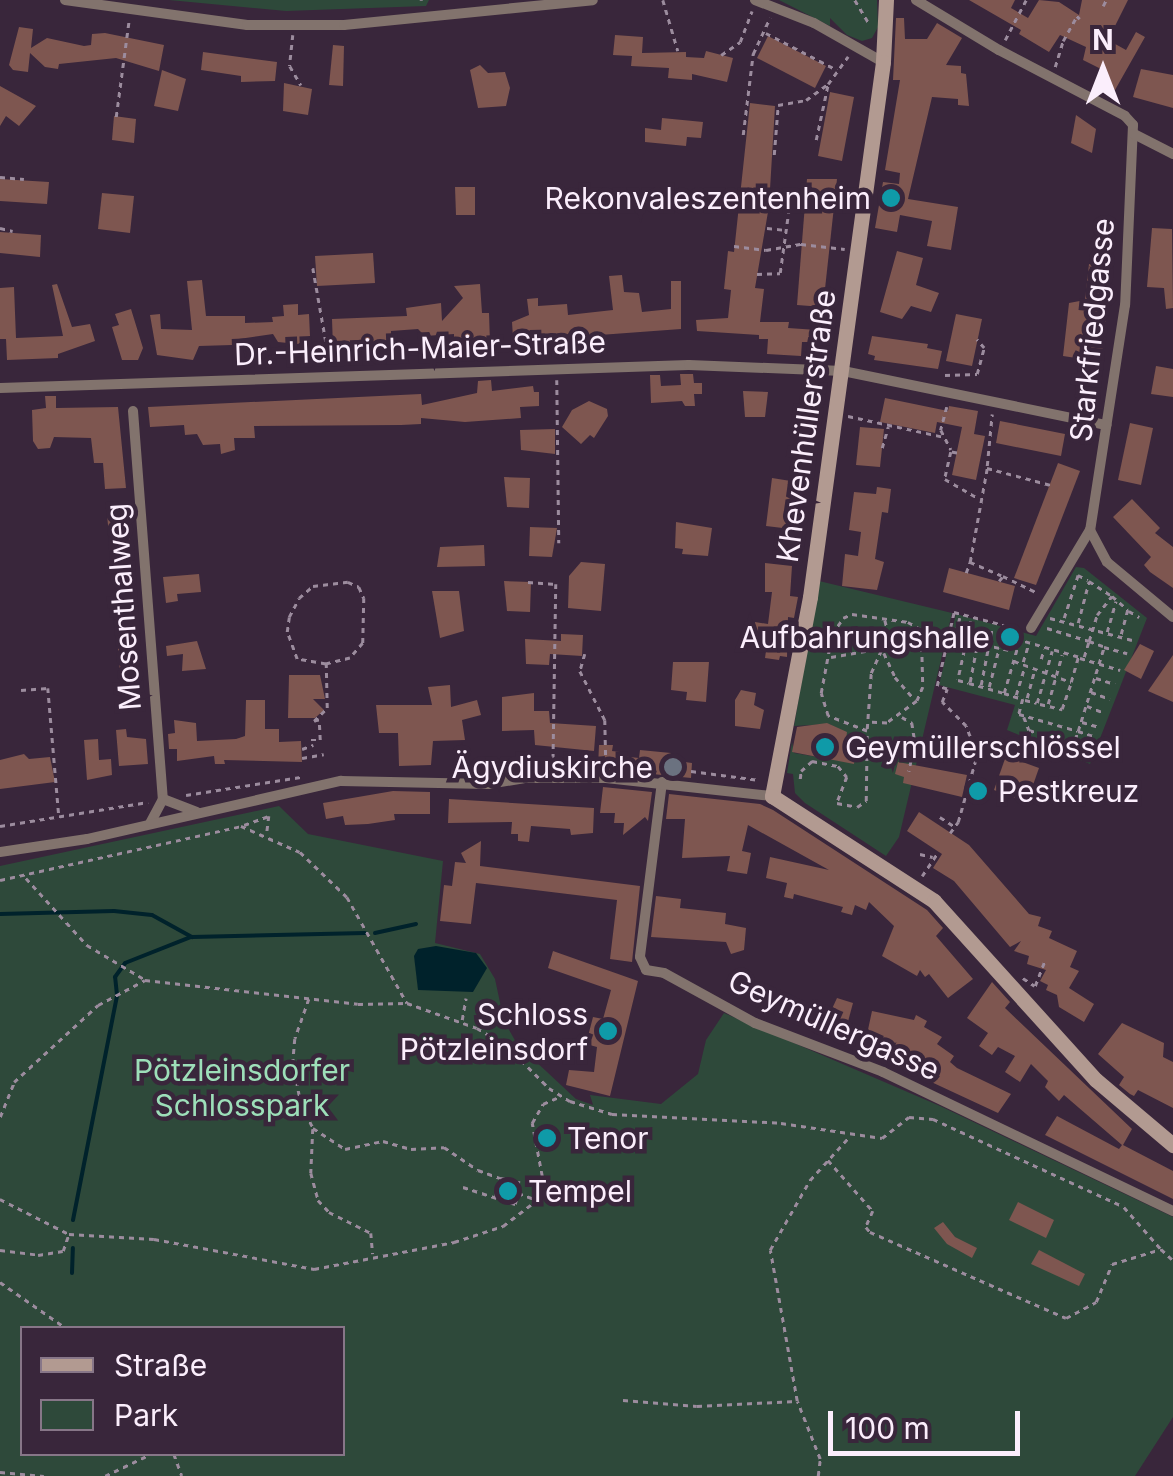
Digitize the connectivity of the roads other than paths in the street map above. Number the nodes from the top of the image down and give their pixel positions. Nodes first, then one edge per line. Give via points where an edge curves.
1 (65, 0) edge
2 (592, 0) edge
3 (755, 0) edge
4 (886, 0) edge
5 (916, 0) edge
6 (882, 62) junction
7 (1134, 134) junction
8 (1173, 154) edge
9 (842, 371) junction
10 (0, 388) edge
11 (133, 412) dead end
12 (1107, 424) junction
13 (1090, 530) junction
14 (1173, 616) edge
15 (1026, 628) road end
16 (662, 782) junction
17 (768, 788) junction
18 (163, 799) junction
19 (197, 812) junction
20 (150, 823) junction
21 (0, 852) edge
22 (1173, 1145) edge
23 (1173, 1211) edge

1 - 2 street via 247,25 294,25 463,16
3 - 6 street via 814,23
4 - 6 street, Khevenhüllerstraße
5 - 7 street via 1126,116
6 - 9 street, Khevenhüllerstraße
7 - 8 street
7 - 12 street, Starkfriedgasse via 1125,305
9 - 10 street, Dr.-Heinrich-Maier-Straße via 689,365
9 - 12 street, Dr.-Heinrich-Maier-Straße
9 - 17 street, Khevenhüllerstraße via 810,597
11 - 18 street, Mosenthalweg
12 - 13 street, Starkfriedgasse
13 - 14 street via 1108,562
13 - 15 street, Starkfriedgasse
16 - 17 street
16 - 19 street via 341,781
16 - 23 street, Geymüllergasse via 640,957 646,970 664,973 755,1023 883,1072
17 - 22 street via 952,919 1096,1080
18 - 19 street
18 - 20 street
19 - 20 street
20 - 21 street

